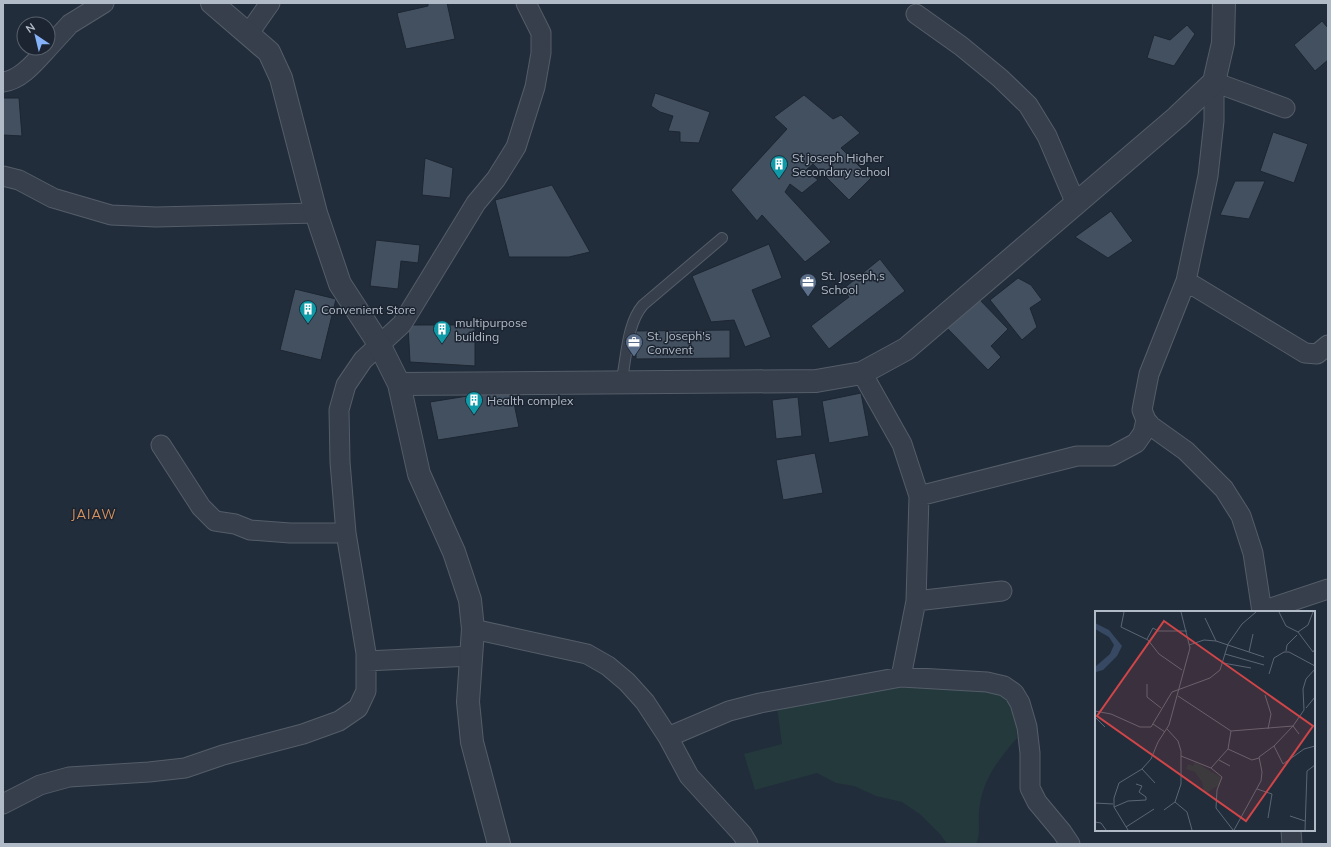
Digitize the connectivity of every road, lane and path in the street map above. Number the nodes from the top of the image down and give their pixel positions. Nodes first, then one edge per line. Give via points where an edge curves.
1 (104, 3) edge
2 (212, 3) edge
3 (270, 3) edge
4 (526, 3) edge
5 (1224, 3) edge
6 (916, 14) dead end
7 (248, 33) junction
8 (56, 39) edge
9 (40, 56) edge
10 (3, 82) edge
11 (1214, 82) junction
12 (1285, 108) dead end
13 (3, 176) edge
14 (1076, 204) junction
15 (316, 213) junction
16 (722, 238) dead end
17 (1186, 281) junction
18 (379, 344) junction
19 (1328, 345) edge
20 (862, 372) junction
21 (621, 383) junction
22 (399, 384) junction
23 (1146, 420) junction
24 (161, 445) dead end
25 (919, 496) junction
26 (346, 532) junction
27 (1328, 589) edge
28 (1002, 591) dead end
29 (916, 601) junction
30 (1262, 611) edge
31 (473, 629) junction
32 (472, 656) junction
33 (366, 661) junction
34 (901, 678) junction
35 (668, 737) junction
36 (3, 804) edge
37 (1291, 831) edge
38 (499, 844) edge
39 (748, 844) edge
40 (1070, 844) edge
41 (1292, 844) edge

1 - 8 street via 70,24
2 - 7 street
3 - 7 street
4 - 18 street via 541,33 541,53 535,87 516,147 496,179 476,203 402,324
5 - 11 street via 1223,43
6 - 14 street via 983,64 1028,105 1047,136
7 - 15 street via 269,52 282,78
9 - 10 street via 24,72 9,82
11 - 12 street
11 - 14 street
11 - 17 street via 1214,121 1208,176
13 - 15 street via 19,180 53,198 111,215 156,217
14 - 20 street via 906,349
15 - 18 street via 340,284
16 - 21 lane via 637,312 631,327
17 - 19 street via 1305,353 1317,354
17 - 23 street via 1149,374 1142,410
18 - 22 street
18 - 26 street via 363,360 346,385 339,410
20 - 21 street via 816,381
20 - 25 street via 902,444
21 - 22 street
22 - 31 street via 419,474 454,552 470,600
23 - 25 street via 1143,433 1136,443 1112,456 1077,456
23 - 30 street via 1186,451 1218,484 1241,516 1253,553
24 - 26 street via 202,507 215,521 235,524 250,530 290,533
25 - 29 street
26 - 33 street
27 - 30 street
28 - 29 street
29 - 34 street
31 - 32 street
31 - 35 street via 587,654 608,666 627,682 645,702
32 - 33 street
32 - 38 street via 468,702 472,742
33 - 36 street via 366,690 358,708 339,721 303,734 223,754 185,768 69,777 40,785
34 - 35 street via 747,706 728,711
34 - 40 street via 987,682 1004,686 1014,693 1020,703 1027,727 1030,788 1037,802
35 - 39 street via 689,776 742,834
37 - 41 street

